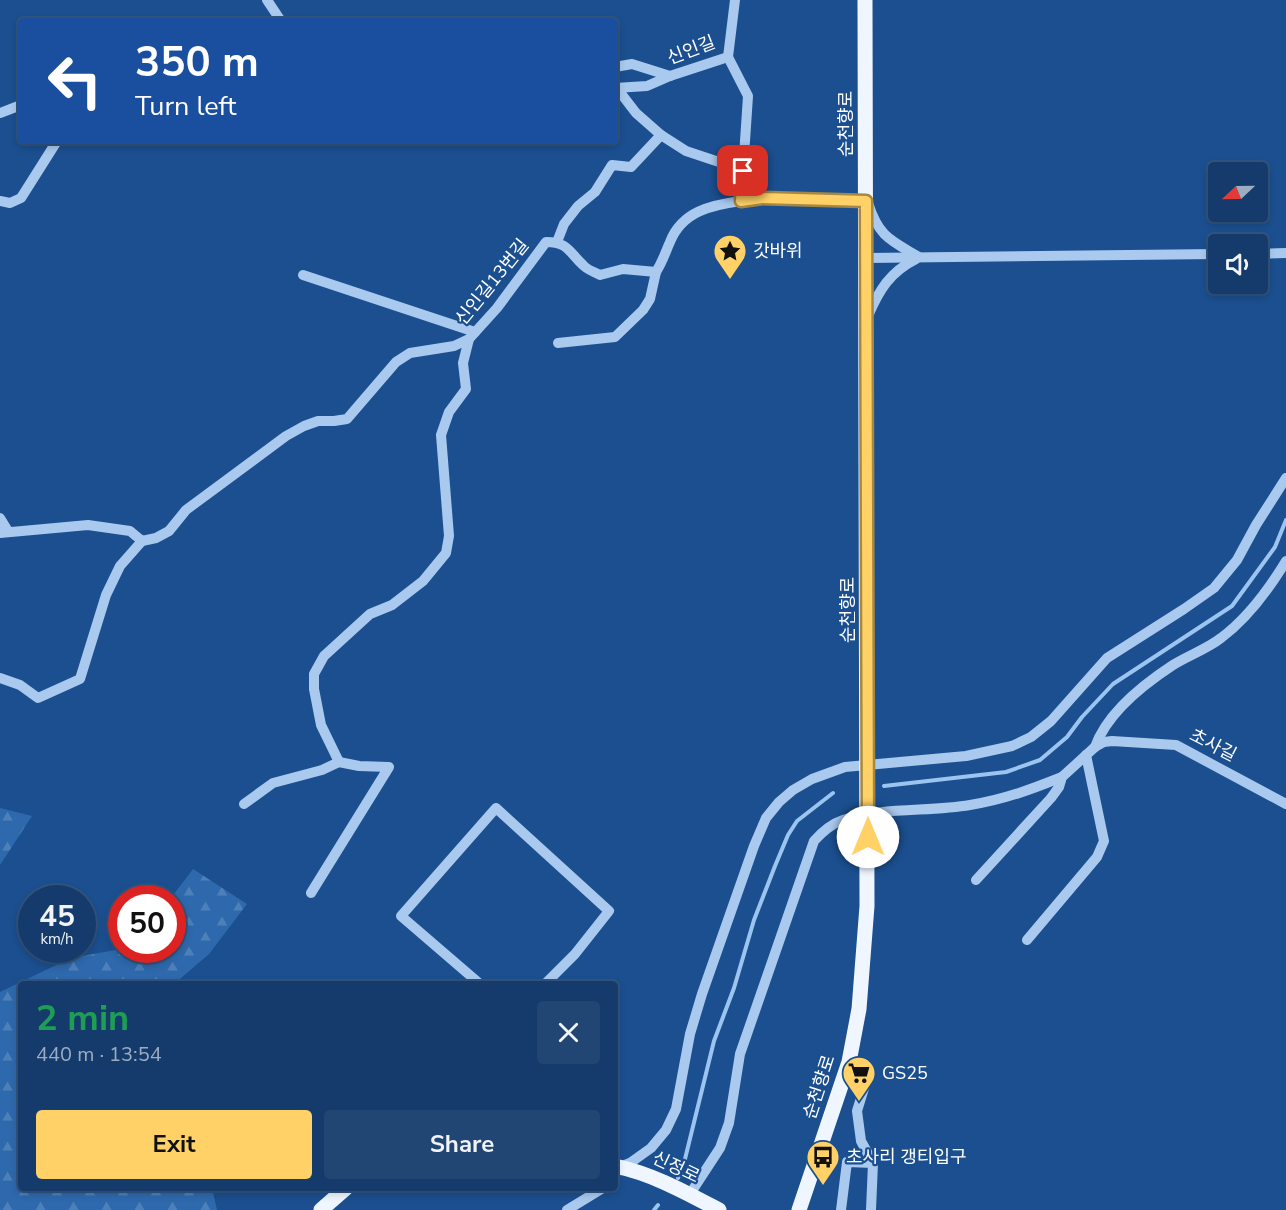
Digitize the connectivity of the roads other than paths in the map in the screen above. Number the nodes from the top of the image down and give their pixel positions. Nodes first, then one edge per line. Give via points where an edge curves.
1 (267, 0) edge
2 (735, 0) edge
3 (865, 0) edge
4 (279, 18) edge
5 (728, 57) junction
6 (618, 66) edge
7 (670, 76) junction
8 (618, 88) edge
9 (618, 90) edge
10 (18, 106) edge
11 (0, 113) edge
12 (661, 135) junction
13 (55, 144) edge
14 (743, 171) junction
15 (866, 199) junction
16 (0, 201) edge
17 (741, 201) junction
18 (557, 242) junction
19 (1286, 253) edge
20 (1208, 254) edge
21 (1268, 254) edge
22 (867, 258) junction
23 (919, 258) junction
24 (656, 272) junction
25 (303, 275) dead end
26 (867, 319) junction
27 (472, 335) junction
28 (558, 343) dead end
29 (1286, 478) edge
30 (0, 518) edge
31 (4, 532) edge
32 (142, 541) junction
33 (1286, 561) edge
34 (2, 679) edge
35 (1095, 747) junction
36 (1086, 755) junction
37 (339, 762) junction
38 (868, 765) junction
39 (1062, 777) junction
40 (244, 804) dead end
41 (1286, 804) edge
42 (868, 815) junction
43 (976, 880) dead end
44 (311, 893) dead end
45 (1027, 940) dead end
46 (477, 981) edge
47 (548, 981) edge
48 (865, 1085) dead end
49 (873, 1163) junction
50 (618, 1169) edge
51 (618, 1169) edge
52 (343, 1191) edge
53 (598, 1191) edge
54 (690, 1194) junction
55 (321, 1210) edge
56 (567, 1210) edge
57 (719, 1210) edge
58 (799, 1210) edge
59 (841, 1210) edge
60 (871, 1210) edge

1 - 4 street
2 - 5 street, 신인길
3 - 15 main road, 순천향로
5 - 7 street, 신인길
5 - 14 street via 748,96
6 - 7 street via 632,64
7 - 8 street, 신인길 via 647,86
9 - 12 street
10 - 11 street
12 - 14 street via 686,151
12 - 18 street via 631,167 612,165 595,192 564,224
13 - 16 street via 21,198
14 - 17 street
15 - 17 street
15 - 22 main road, 순천향로
15 - 23 street via 875,224 888,239
17 - 24 street via 708,206 685,219 670,240
18 - 24 street, 신인길13번길 via 568,248 584,267 600,275 623,269
18 - 27 street, 신인길13번길 via 546,242
19 - 21 street
20 - 23 street
22 - 23 street
22 - 26 main road, 순천향로
23 - 26 street via 891,275
24 - 28 street via 650,299 615,337
25 - 27 street
26 - 38 main road, 순천향로
27 - 32 street, 신인길13번길 via 454,346 410,353 396,362 347,419 318,421 286,436 186,510 169,531
27 - 37 street via 463,363 466,389 449,412 441,435 449,536 446,552 423,581 392,605 370,614 324,656 314,674 321,725
29 - 38 street via 1237,560 1214,588 1107,658 1051,721 1031,736 1012,747 966,756
30 - 31 street
31 - 32 street via 88,525 130,531
32 - 34 street via 120,566 106,595 80,679 38,698 20,685
33 - 35 street via 1245,619 1220,639 1173,665 1122,705 1100,733
35 - 36 street
35 - 41 street, 초사길 via 1112,741 1176,745
36 - 39 street
36 - 45 street via 1104,841 1097,857
37 - 40 street via 273,783
37 - 44 street via 389,767
38 - 42 main road, 순천향로
38 - 50 street via 845,767 812,779 793,790 766,818 702,994 676,1109 651,1148
39 - 42 street via 1014,796 970,805
39 - 43 street via 1051,798
42 - 54 street via 842,820 814,841 740,1054 729,1123 720,1148
42 - 58 main road, 순천향로 via 867,906 859,1009 849,1062
46 - 47 street via 401,916 496,808 609,911
48 - 49 street via 857,1111 861,1141
49 - 59 street via 848,1162
49 - 60 street
51 - 54 main road, 신정로 via 641,1172
52 - 55 main road
53 - 56 street
54 - 57 main road, 신정로

